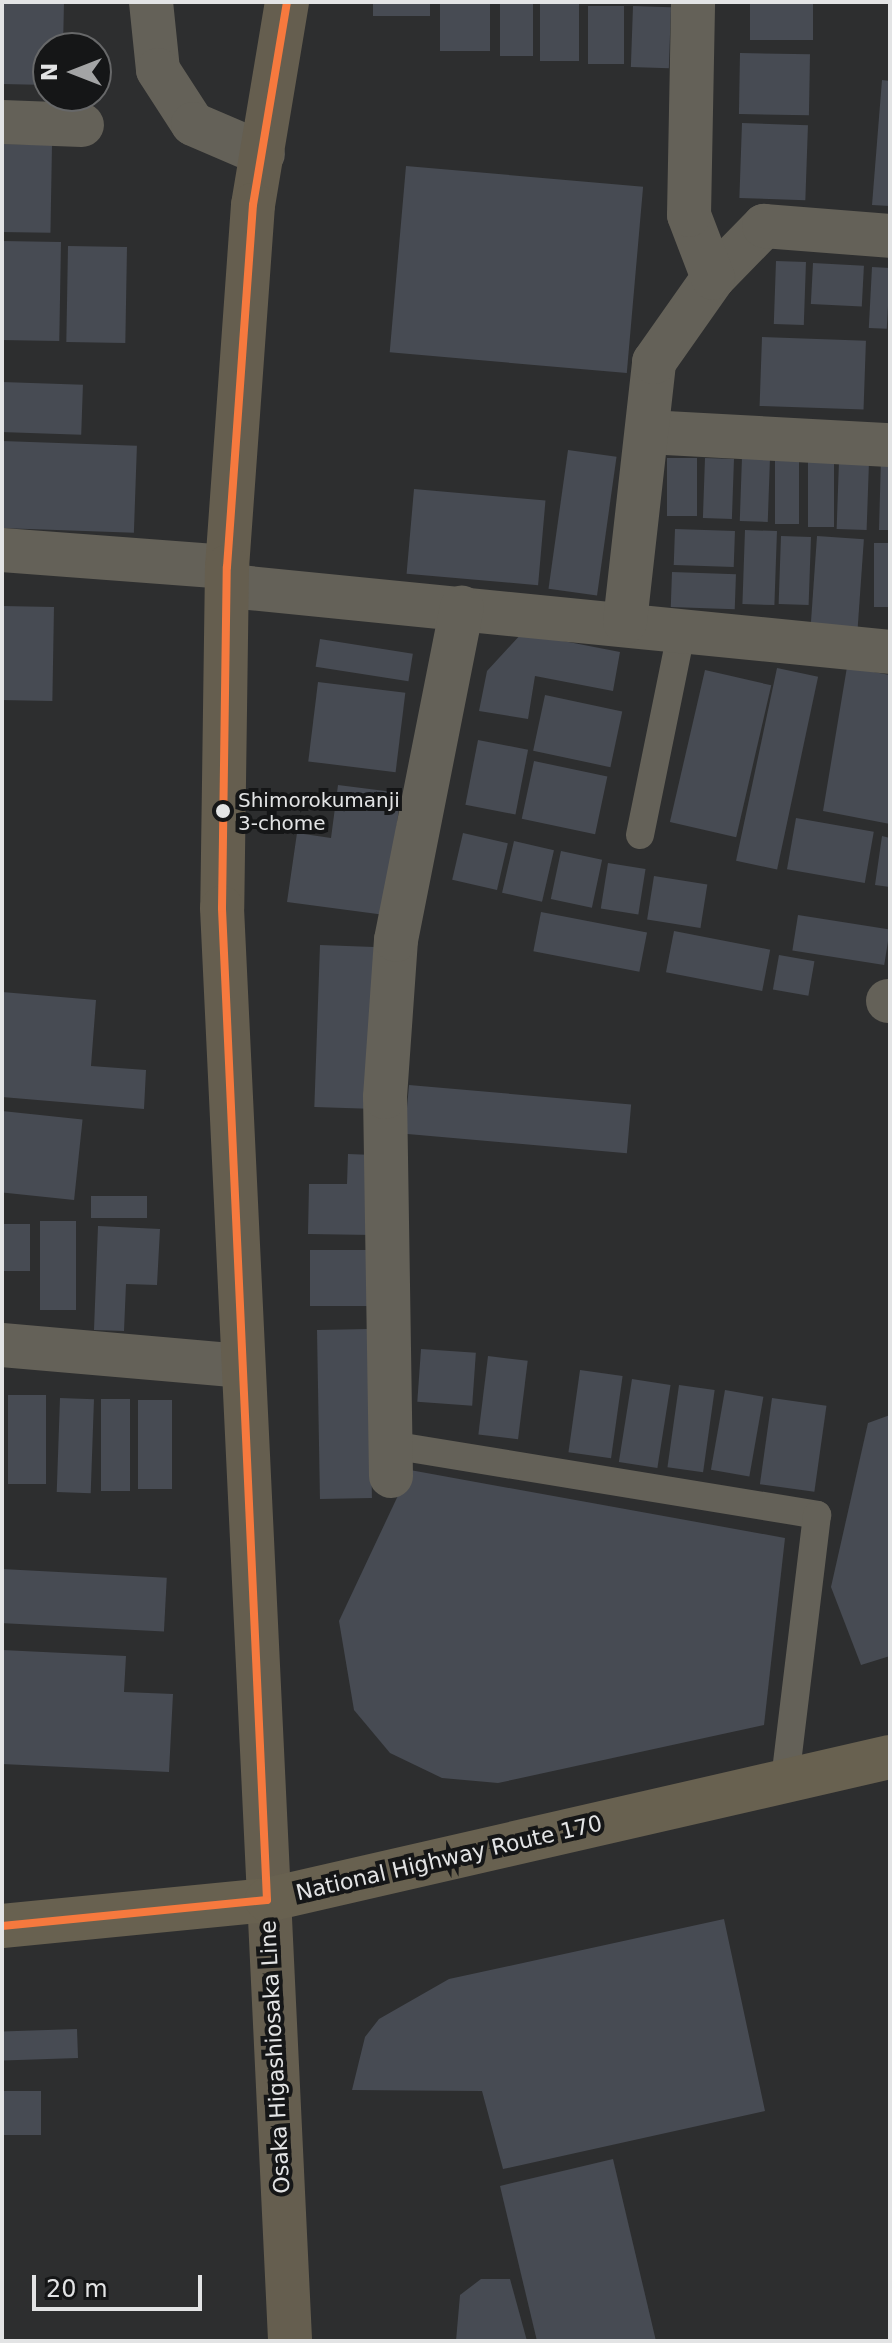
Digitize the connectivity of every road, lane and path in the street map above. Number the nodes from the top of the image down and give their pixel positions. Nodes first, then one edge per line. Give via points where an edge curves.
1 (151, 2) edge
2 (287, 2) edge
3 (693, 2) edge
4 (2, 122) edge
5 (82, 125) dead end
6 (263, 154) junction
7 (890, 236) edge
8 (713, 278) junction
9 (647, 432) junction
10 (890, 445) edge
11 (2, 550) edge
12 (228, 576) junction
13 (462, 607) junction
14 (625, 622) junction
15 (682, 629) junction
16 (890, 652) edge
17 (640, 835) dead end
18 (2, 1345) edge
19 (241, 1366) junction
20 (391, 1461) joint
21 (890, 1757) edge
22 (785, 1781) junction
23 (267, 1900) junction
24 (2, 1926) edge
25 (290, 2341) edge

1 - 6 street via 158,70 193,124
2 - 6 main road, Osaka Higashiosaka Line
3 - 8 street via 689,215
4 - 5 street
6 - 12 main road, Osaka Higashiosaka Line
7 - 8 street via 764,226
8 - 9 street via 654,362
9 - 10 street
9 - 14 street
11 - 12 street
12 - 13 street
12 - 19 main road, Osaka Higashiosaka Line via 222,908
13 - 14 street
13 - 20 street via 396,940 385,1097
14 - 15 street
15 - 16 street
15 - 17 lane
18 - 19 street
19 - 23 main road, Osaka Higashiosaka Line
20 - 22 lane via 817,1515
21 - 22 highway, National Highway Route 170
22 - 23 highway, National Highway Route 170
23 - 24 highway, National Highway Route 170
23 - 25 main road, Osaka Higashiosaka Line

